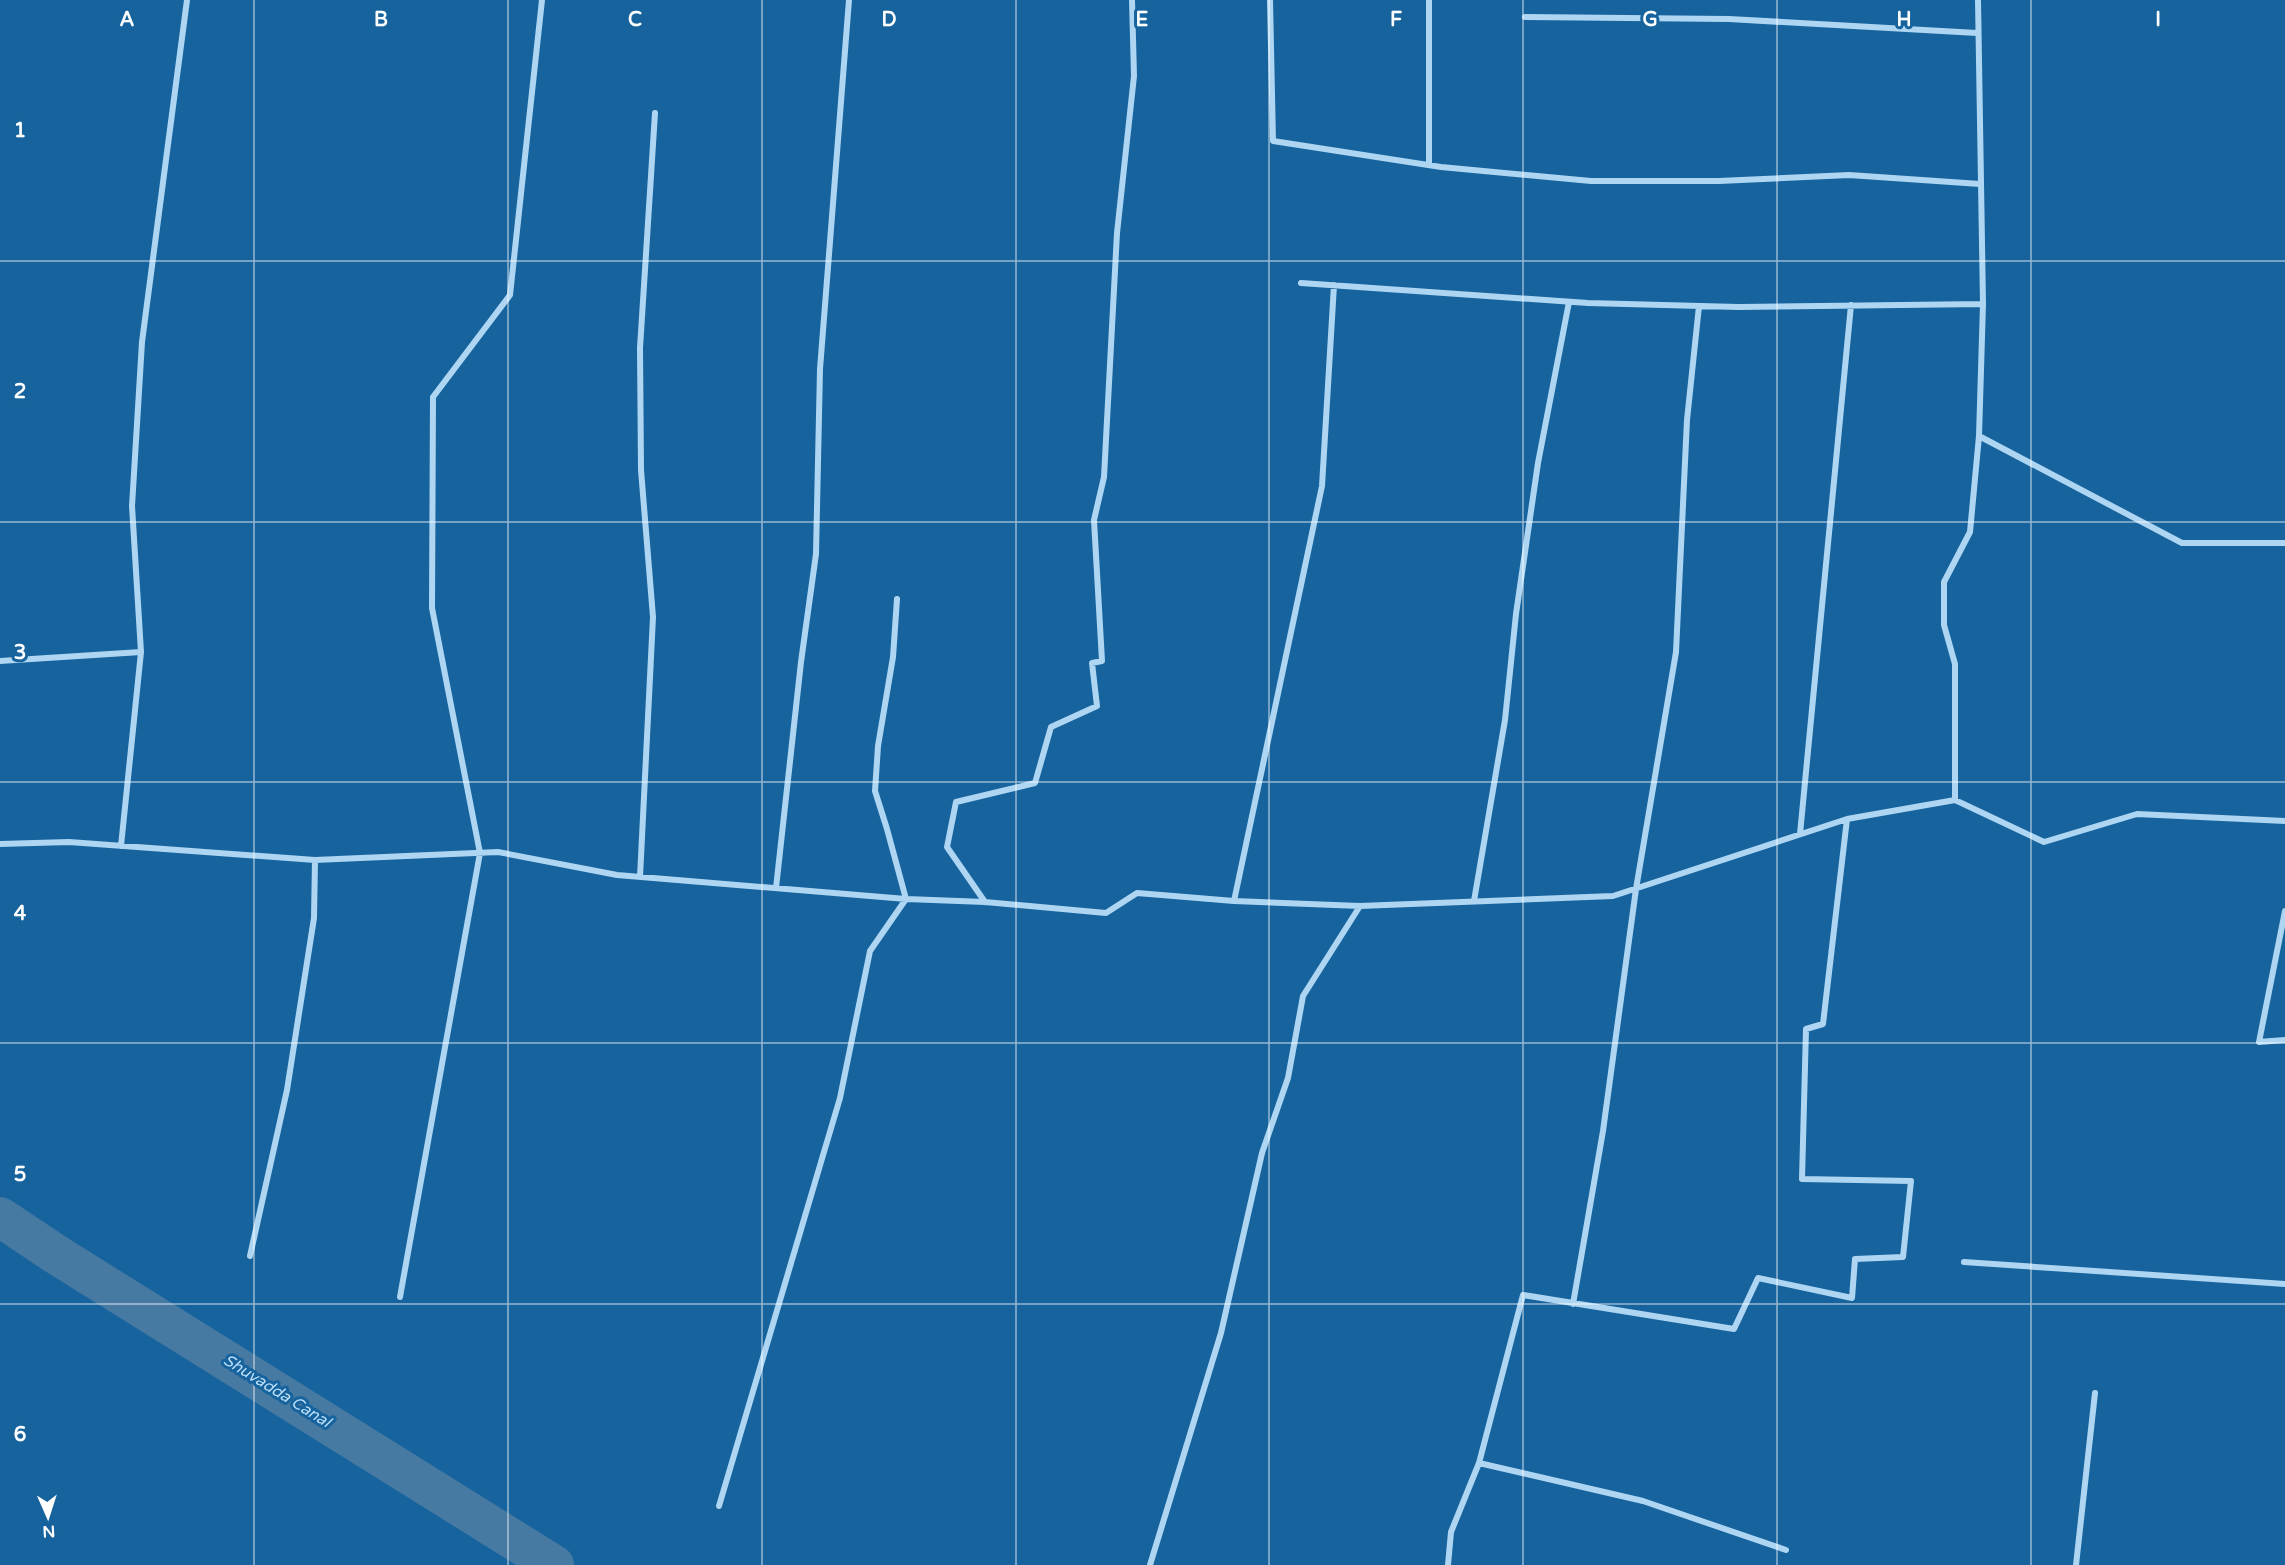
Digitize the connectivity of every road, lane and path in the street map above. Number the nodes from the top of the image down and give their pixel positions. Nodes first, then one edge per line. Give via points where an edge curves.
1 (187, 0) edge
2 (542, 0) edge
3 (849, 0) edge
4 (1132, 0) edge
5 (1270, 0) edge
6 (1429, 0) edge
7 (1978, 0) edge
8 (1525, 17) dead end
9 (1977, 33) junction
10 (655, 113) dead end
11 (1429, 165) junction
12 (1980, 183) junction
13 (1301, 283) dead end
14 (1334, 285) junction
15 (1569, 302) junction
16 (1983, 304) junction
17 (1851, 305) junction
18 (1699, 306) junction
19 (1979, 436) junction
20 (2285, 543) edge
21 (897, 599) dead end
22 (141, 652) junction
23 (0, 661) edge
24 (1955, 800) junction
25 (1847, 819) junction
26 (2285, 821) edge
27 (1800, 834) junction
28 (0, 844) edge
29 (120, 846) junction
30 (480, 853) junction
31 (315, 860) junction
32 (640, 877) junction
33 (776, 888) junction
34 (1636, 889) junction
35 (906, 899) junction
36 (1474, 901) junction
37 (985, 902) junction
38 (1234, 902) junction
39 (1360, 906) junction
40 (2285, 911) edge
41 (2285, 1040) edge
42 (250, 1256) dead end
43 (1964, 1262) dead end
44 (2285, 1284) edge
45 (400, 1297) dead end
46 (1573, 1304) junction
47 (2095, 1393) dead end
48 (1479, 1464) junction
49 (719, 1506) dead end
50 (1786, 1550) dead end
51 (1150, 1565) edge
52 (1448, 1565) edge
53 (2076, 1565) edge

1 - 22 street via 142,342 132,506
2 - 30 street via 510,295 433,397 432,608
3 - 33 street via 820,369 816,554
4 - 37 street via 1134,76 1118,233 1104,477 1094,520 1102,661 1092,663 1097,706 1051,727 1035,783 956,802 947,847
5 - 11 street via 1273,141
6 - 11 street
7 - 9 street
8 - 9 street via 1729,19
9 - 12 street
10 - 32 street via 640,348 641,470 653,617
11 - 12 street via 1592,181 1849,175
12 - 16 street
13 - 14 street
14 - 15 street
14 - 38 street via 1322,486
15 - 18 street
15 - 36 street via 1538,463 1505,720
16 - 17 street
16 - 19 street
17 - 18 street
17 - 27 street
18 - 34 street via 1687,420 1676,652
19 - 20 street via 2182,543
19 - 24 street via 1970,531 1944,582 1944,625 1955,664
21 - 35 street via 875,791
22 - 23 street
22 - 29 street
24 - 25 street
24 - 26 street via 2044,842 2137,814
25 - 27 street
25 - 46 street via 1822,1023 1806,1029 1802,1179 1911,1181 1903,1257 1855,1259 1852,1298 1758,1278 1734,1329
27 - 34 street
28 - 29 street via 69,842
29 - 31 street
30 - 31 street
30 - 32 street via 498,852
30 - 45 street
31 - 42 street via 314,918 287,1090
32 - 33 street
33 - 35 street
34 - 36 street via 1613,896
34 - 46 street via 1603,1131
35 - 37 street
35 - 49 street via 870,951 840,1098
36 - 39 street
37 - 38 street via 1106,913 1137,893
38 - 39 street
39 - 51 street via 1303,996 1288,1078 1262,1153 1221,1332
40 - 41 street via 2259,1042
43 - 44 street
46 - 48 street via 1523,1296
47 - 53 street
48 - 50 street via 1643,1501
48 - 52 street via 1450,1532

